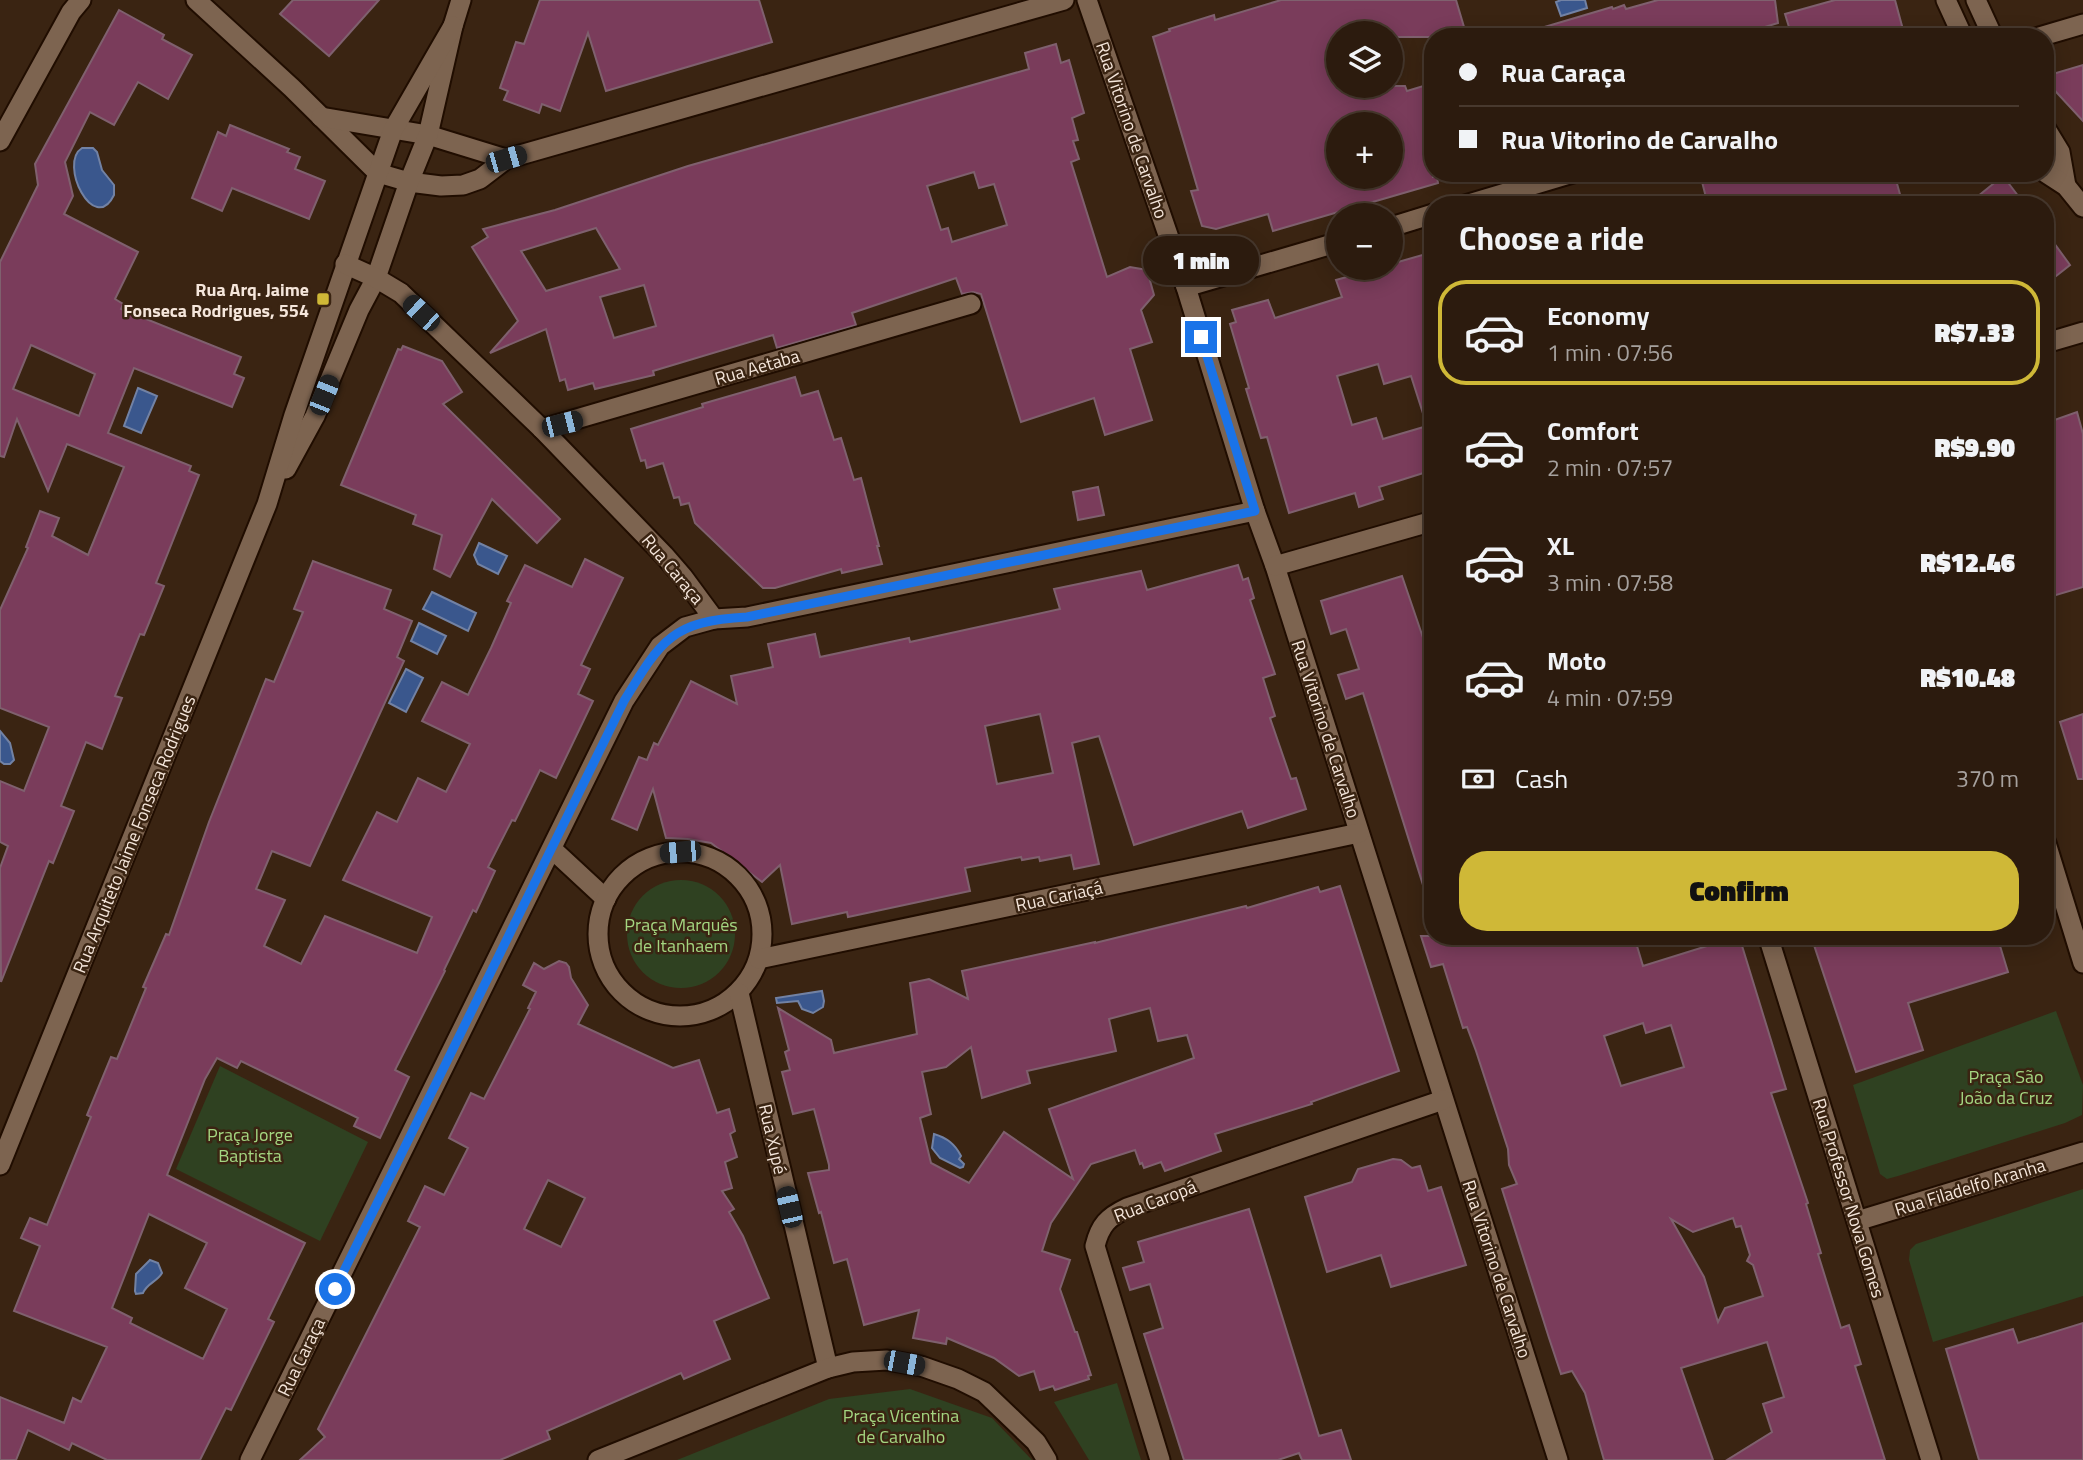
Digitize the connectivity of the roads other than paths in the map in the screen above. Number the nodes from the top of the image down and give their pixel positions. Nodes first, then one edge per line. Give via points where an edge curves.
1 (195, 0) edge
2 (461, 0) edge
3 (1064, 0) edge
4 (1087, 0) edge
5 (1946, 0) edge
6 (1976, 0) edge
7 (76, 4) edge
8 (2083, 24) edge
9 (453, 26) junction
10 (1959, 28) edge
11 (1989, 28) edge
12 (2054, 33) edge
13 (321, 117) junction
14 (393, 130) junction
15 (428, 135) junction
16 (0, 141) edge
17 (2054, 142) edge
18 (506, 159) junction
19 (378, 173) junction
20 (2054, 178) edge
21 (409, 182) junction
22 (1543, 182) edge
23 (2066, 186) junction
24 (1495, 196) edge
25 (2083, 207) edge
26 (1424, 217) edge
27 (1403, 223) edge
28 (1326, 246) edge
29 (345, 264) junction
30 (376, 278) junction
31 (1186, 287) junction
32 (971, 304) dead end
33 (2083, 332) edge
34 (2054, 341) edge
35 (542, 429) junction
36 (267, 504) junction
37 (1255, 511) junction
38 (1424, 524) edge
39 (1275, 566) junction
40 (714, 619) junction
41 (1359, 833) junction
42 (552, 849) junction
43 (2054, 870) edge
44 (606, 899) junction
45 (1771, 945) edge
46 (759, 959) junction
47 (2083, 963) edge
48 (739, 993) junction
49 (1443, 1100) junction
50 (2083, 1152) edge
51 (0, 1165) edge
52 (1857, 1221) junction
53 (828, 1368) junction
54 (250, 1460) edge
55 (598, 1460) edge
56 (1047, 1460) edge
57 (1160, 1460) edge
58 (1558, 1460) edge
59 (1931, 1460) edge

1 - 13 street
2 - 9 street, Rua Arquiteto Jaime Fonseca Rodrigues
3 - 18 street
4 - 31 street, Rua Vitorino de Carvalho
5 - 10 street
6 - 11 street
7 - 16 street
8 - 12 street
9 - 14 street, Rua Arquiteto Jaime Fonseca Rodrigues
9 - 15 street, Rua Arquiteto Jaime Fonseca Rodrigues
13 - 14 street
13 - 19 street
14 - 15 street
14 - 19 street, Rua Arquiteto Jaime Fonseca Rodrigues
15 - 18 street
15 - 21 street, Rua Arquiteto Jaime Fonseca Rodrigues
17 - 23 street
18 - 21 street via 480,179 463,185
19 - 21 street
19 - 29 street, Rua Arquiteto Jaime Fonseca Rodrigues
20 - 23 street
21 - 30 street, Rua Arquiteto Jaime Fonseca Rodrigues
22 - 24 street
23 - 25 street
26 - 27 street
28 - 31 street
29 - 30 street, Rua Caraça
29 - 36 street, Rua Arquiteto Jaime Fonseca Rodrigues
30 - 35 street, Rua Caraça via 401,293
30 - 36 street, Rua Arquiteto Jaime Fonseca Rodrigues via 315,416
31 - 37 street, Rua Vitorino de Carvalho
32 - 35 street, Rua Aetaba
33 - 34 street
35 - 40 street, Rua Caraça via 664,555
36 - 51 street, Rua Arquiteto Jaime Fonseca Rodrigues
37 - 39 street, Rua Vitorino de Carvalho
37 - 40 street via 747,617
38 - 39 street
39 - 41 street, Rua Vitorino de Carvalho
40 - 42 street, Rua Caraça via 685,627 660,646 640,673
41 - 46 street, Rua Cariaçá
41 - 49 street, Rua Vitorino de Carvalho
42 - 44 street
42 - 54 street, Rua Caraça
43 - 47 street
44 - 46 street via 624,874 650,858 680,852 710,857 737,874 754,898 762,928
44 - 48 street via 598,923 598,949 607,974 622,994 643,1009 668,1017 694,1016 718,1008
45 - 52 street, Rua Professor Nova Gomes
46 - 48 street
48 - 53 street, Rua Xupé
49 - 57 street, Rua Caropá via 1127,1208 1102,1224 1096,1246
49 - 58 street, Rua Vitorino de Carvalho
50 - 52 street, Rua Filadelfo Aranha
52 - 59 street, Rua Professor Nova Gomes
53 - 55 street
53 - 56 street via 887,1360 958,1379 984,1392 1036,1442

